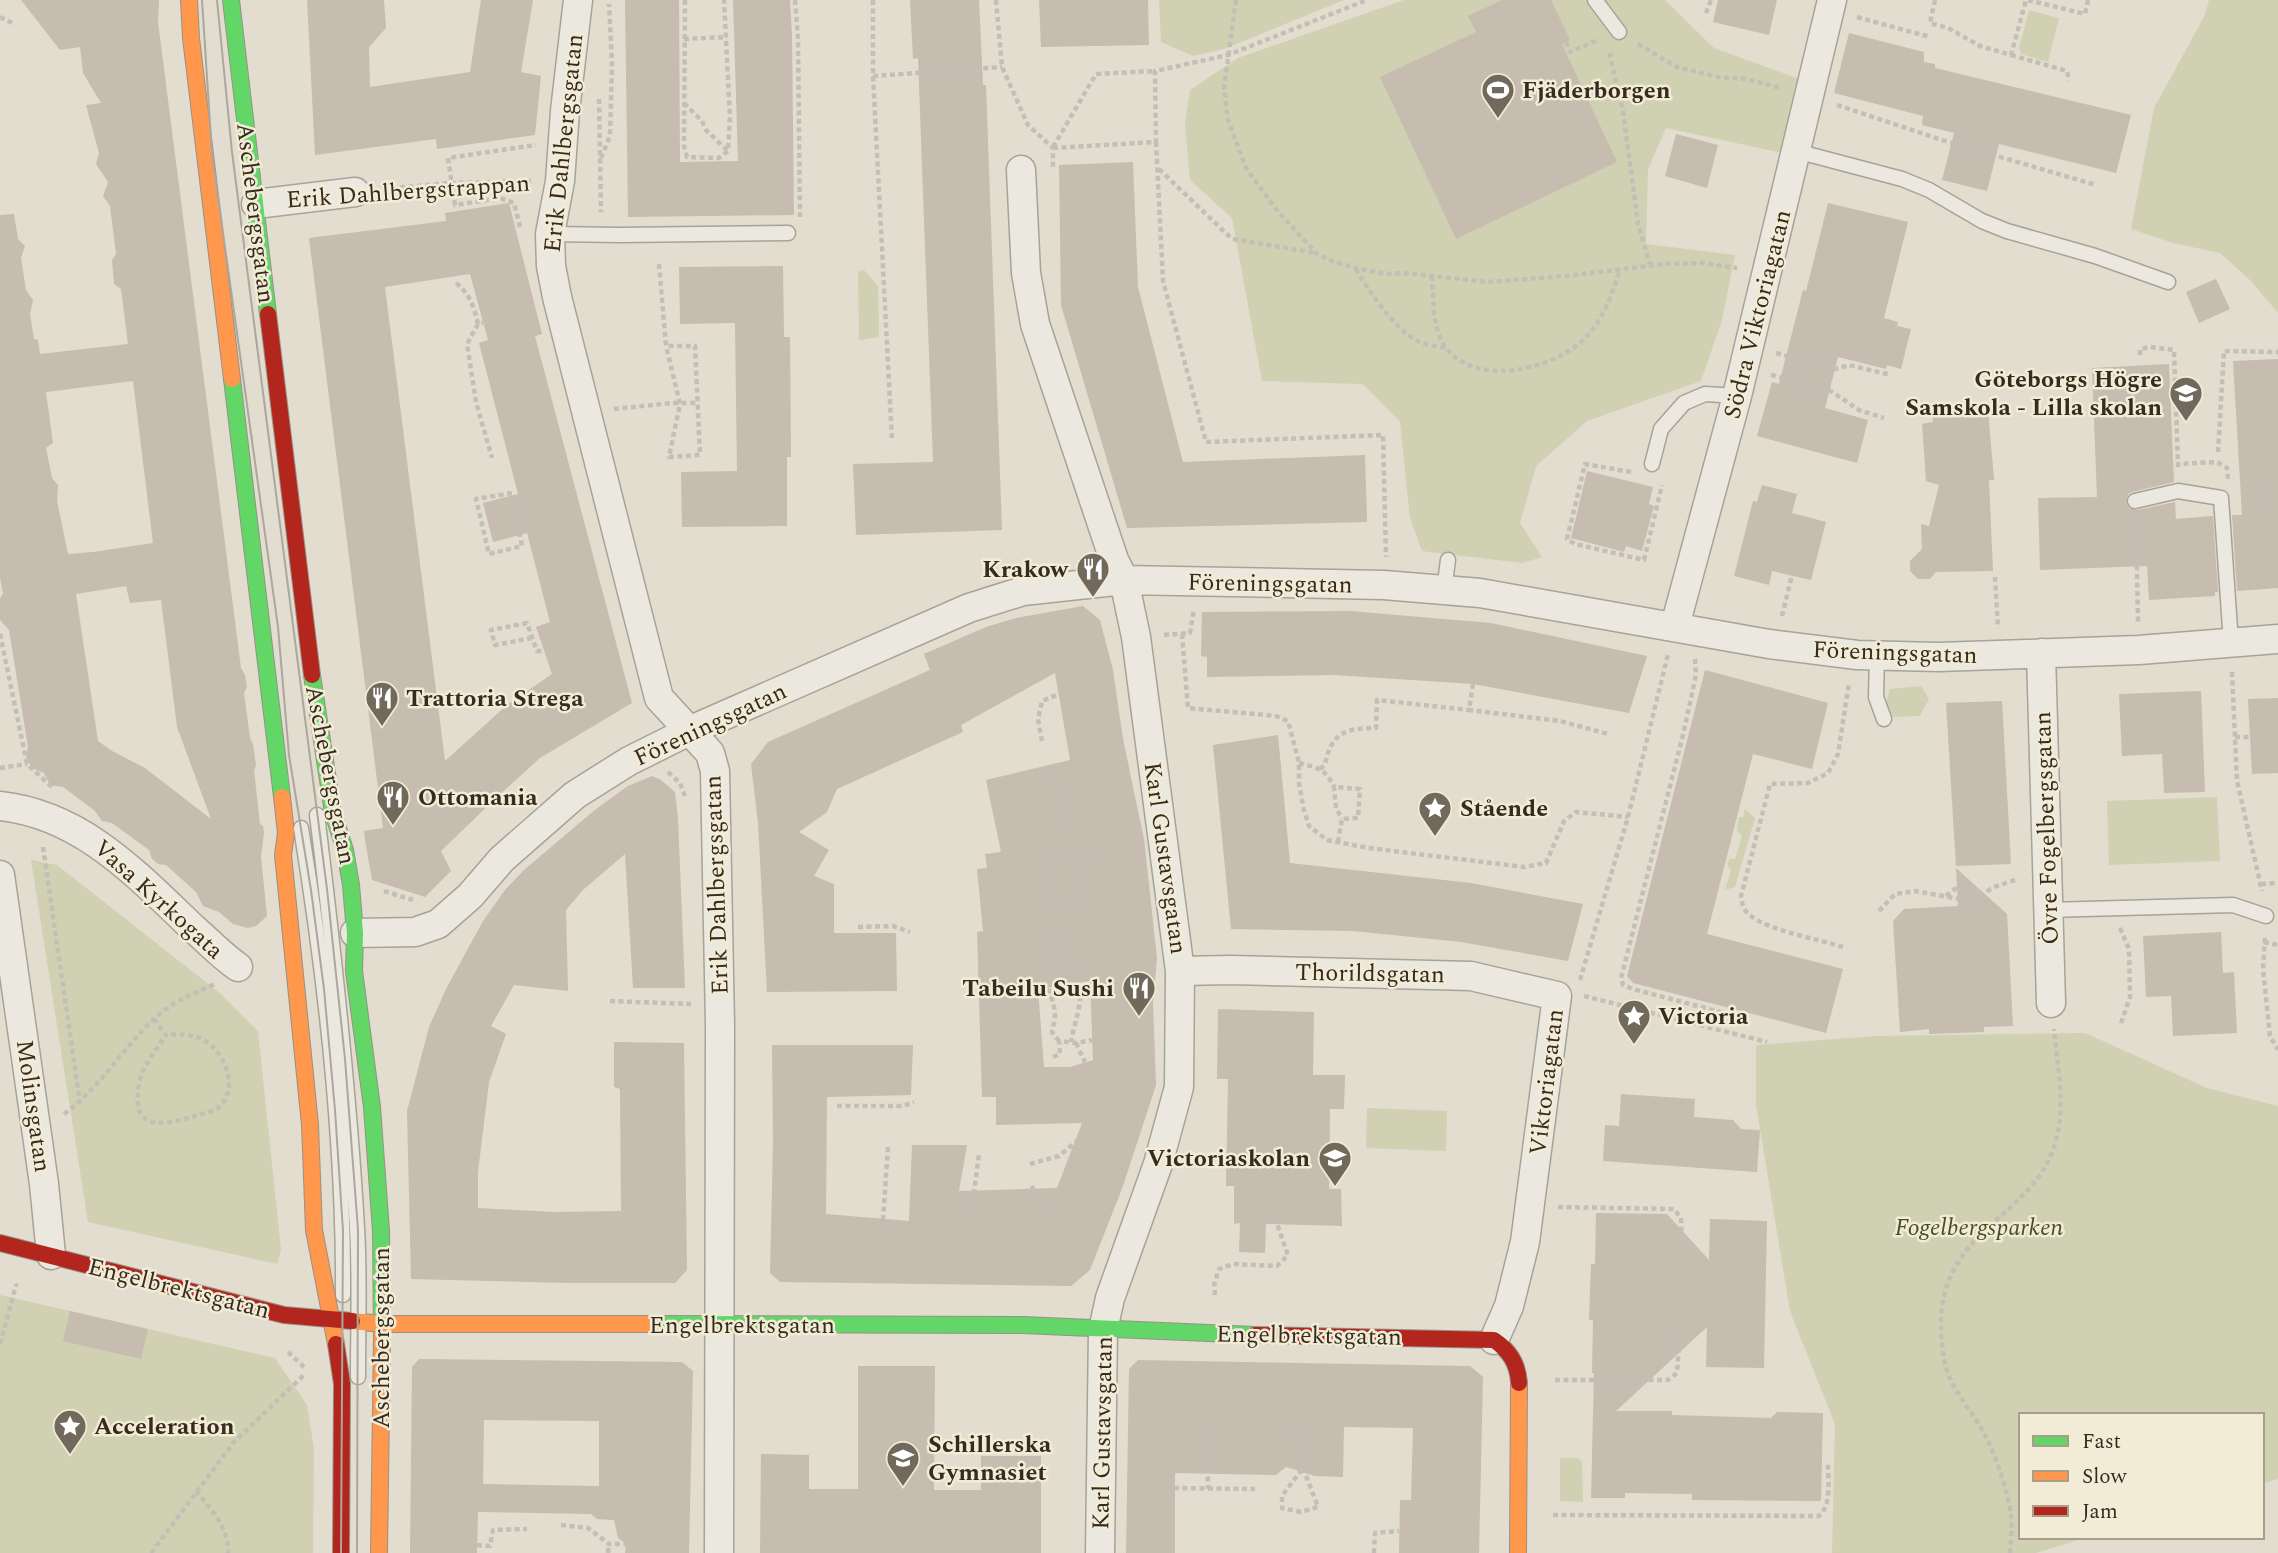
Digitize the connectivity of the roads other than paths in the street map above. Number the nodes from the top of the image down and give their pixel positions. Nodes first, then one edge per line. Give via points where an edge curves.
1 (189, 0) edge
2 (202, 0) edge
3 (231, 0) edge
4 (578, 0) edge
5 (1595, 0) edge
6 (1840, 7) edge
7 (1619, 33) road end
8 (1796, 151) junction
9 (1021, 170) dead end
10 (355, 192) road end
11 (256, 204) junction
12 (788, 233) road end
13 (550, 234) junction
14 (2168, 282) dead end
15 (263, 395) dead end
16 (1737, 397) junction
17 (1652, 464) road end
18 (2135, 501) road end
19 (268, 559) dead end
20 (1448, 560) dead end
21 (1124, 580) junction
22 (1444, 590) junction
23 (1675, 626) junction
24 (2278, 639) edge
25 (2231, 643) junction
26 (2041, 653) junction
27 (1877, 655) junction
28 (281, 665) dead end
29 (1884, 719) dead end
30 (691, 730) junction
31 (308, 744) dead end
32 (314, 797) dead end
33 (0, 806) edge
34 (0, 875) edge
35 (2047, 910) junction
36 (2266, 916) road end
37 (355, 933) junction
38 (1180, 971) junction
39 (228, 975) road end
40 (1567, 995) joint
41 (2051, 1003) road end
42 (0, 1243) edge
43 (51, 1255) junction
44 (345, 1321) junction
45 (382, 1324) junction
46 (720, 1325) junction
47 (1103, 1330) junction
48 (1494, 1340) junction
49 (358, 1396) dead end
50 (341, 1553) edge
51 (379, 1553) edge
52 (719, 1553) edge
53 (1100, 1553) edge
54 (1518, 1553) edge

1 - 44 street, Aschebergsgatan via 286,833 283,855 310,1125 314,1230
2 - 19 lane via 212,154
3 - 11 street, Aschebergsgatan
4 - 13 street, Erik Dahlbergsgatan via 560,181
5 - 7 lane
6 - 8 street, Södra Viktoriagatan via 1808,95
8 - 14 lane via 1902,179 2007,231
8 - 16 street, Södra Viktoriagatan
9 - 21 street, Karl Gustavsgatan via 1026,274 1035,324
10 - 11 street, Erik Dahlbergstrappan
11 - 37 street, Aschebergsgatan via 316,709 333,813 345,850
12 - 13 lane
13 - 30 street, Erik Dahlbergsgatan via 556,297 659,698
15 - 31 lane
16 - 17 lane via 1705,394 1684,403 1661,429
16 - 23 street, Södra Viktoriagatan
18 - 25 lane via 2178,491 2221,498
20 - 22 lane
21 - 22 street, Föreningsgatan via 1384,584
21 - 30 street, Föreningsgatan via 1023,591 969,608
21 - 38 street, Karl Gustavsgatan via 1136,637
22 - 23 street, Föreningsgatan
23 - 27 street, Föreningsgatan via 1769,644
24 - 25 street, Föreningsgatan
25 - 26 street, Föreningsgatan
26 - 27 street, Föreningsgatan
26 - 35 street, Övre Fogelbergsgatan
27 - 29 lane via 1876,697
28 - 44 lane via 289,755 324,989 343,1231
30 - 37 street, Föreningsgatan via 575,795 438,924 415,932
30 - 46 street, Erik Dahlbergsgatan via 710,753 716,791
32 - 44 lane via 345,1059 358,1230
33 - 39 street, Vasa Kyrkogata via 22,808 89,836 138,876
34 - 43 street, Molinsgatan
35 - 36 lane via 2233,905
35 - 41 street, Övre Fogelbergsgatan
37 - 45 street, Aschebergsgatan via 354,971 381,1231
38 - 40 street, Thorildsgatan via 1471,976
38 - 47 street, Karl Gustavsgatan via 1179,1087
40 - 48 street, Viktoriagatan via 1525,1242 1509,1306
42 - 43 street, Engelbrektsgatan
43 - 44 street, Engelbrektsgatan via 284,1314
44 - 45 street, Engelbrektsgatan
44 - 49 lane
44 - 50 street, Aschebergsgatan
45 - 46 street, Engelbrektsgatan
45 - 51 street, Aschebergsgatan
46 - 47 street, Engelbrektsgatan via 1022,1325
46 - 52 street, Erik Dahlbergsgatan
47 - 48 street, Engelbrektsgatan
47 - 53 street, Karl Gustavsgatan
48 - 54 street via 1507,1349 1518,1369

